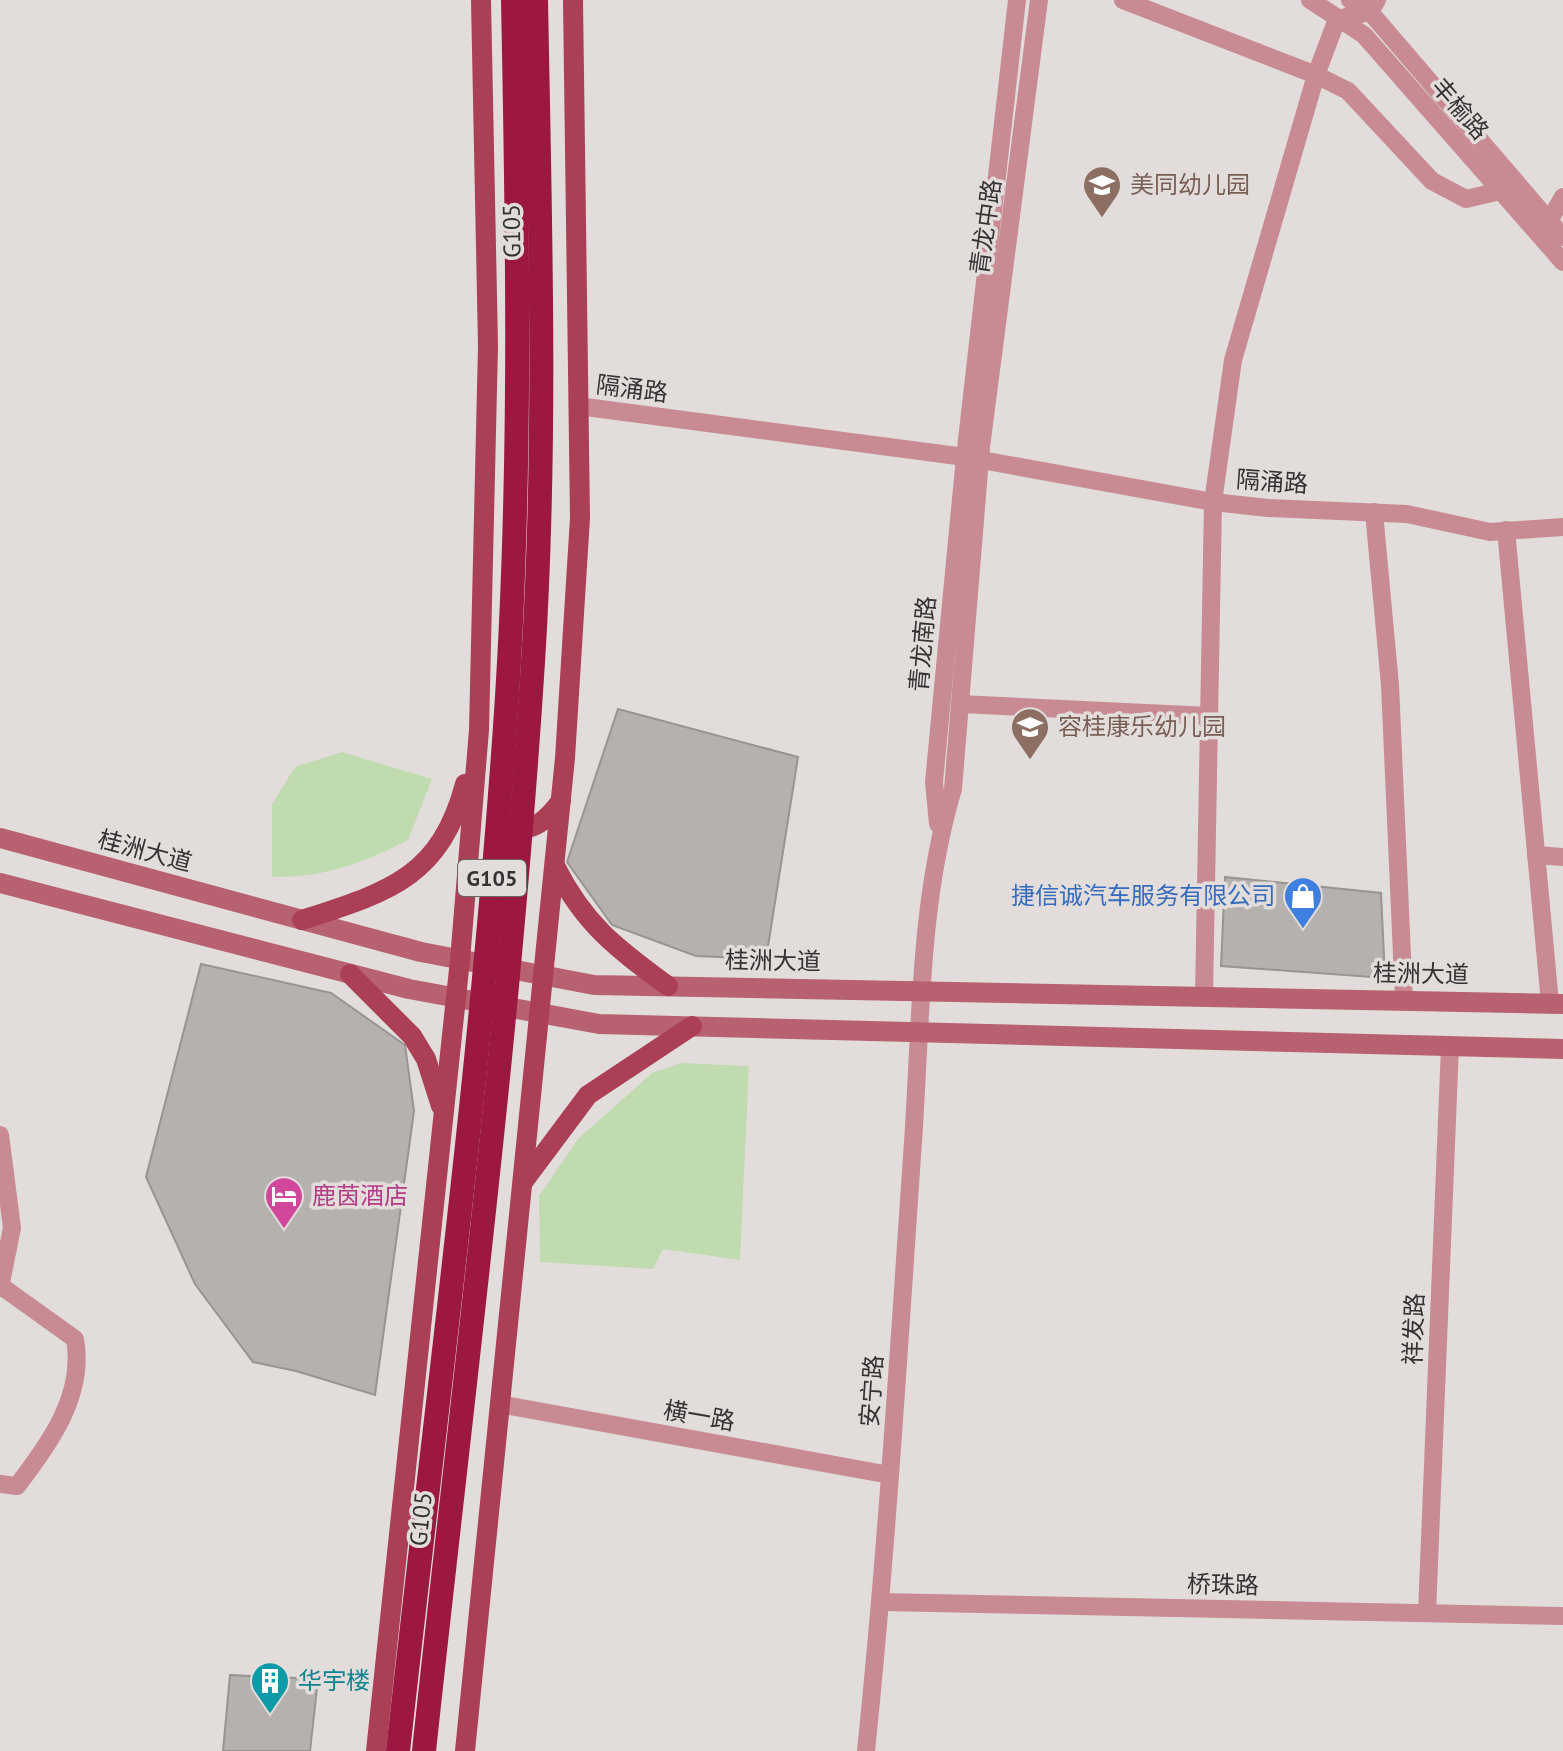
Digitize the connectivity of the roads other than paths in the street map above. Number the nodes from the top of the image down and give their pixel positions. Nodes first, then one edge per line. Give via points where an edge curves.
1 (481, 0) edge
2 (513, 0) edge
3 (536, 0) edge
4 (573, 0) edge
5 (1017, 0) edge
6 (1039, 0) edge
7 (1123, 0) edge
8 (1310, 0) edge
9 (1350, 0) edge
10 (1373, 6) edge
11 (1337, 19) junction
12 (1316, 75) junction
13 (1500, 191) junction
14 (1563, 197) edge
15 (1549, 221) junction
16 (1563, 237) edge
17 (1563, 262) edge
18 (578, 406) junction
19 (972, 459) junction
20 (1213, 502) junction
21 (1374, 512) junction
22 (1563, 527) edge
23 (1506, 530) junction
24 (960, 704) junction
25 (1209, 716) junction
26 (479, 730) junction
27 (561, 801) junction
28 (473, 802) junction
29 (939, 835) junction
30 (0, 838) edge
31 (1536, 855) junction
32 (1563, 857) edge
33 (555, 865) junction
34 (1, 888) edge
35 (302, 920) junction
36 (460, 960) junction
37 (350, 974) junction
38 (543, 976) junction
39 (668, 986) junction
40 (920, 988) junction
41 (1204, 995) junction
42 (456, 996) junction
43 (1404, 1000) junction
44 (1556, 1003) edge
45 (538, 1013) junction
46 (692, 1026) junction
47 (920, 1033) junction
48 (1450, 1046) junction
49 (1563, 1049) edge
50 (443, 1119) junction
51 (528, 1121) junction
52 (0, 1135) edge
53 (521, 1185) junction
54 (1, 1287) edge
55 (499, 1404) junction
56 (890, 1475) junction
57 (0, 1484) edge
58 (881, 1602) junction
59 (1427, 1613) junction
60 (1563, 1616) edge
61 (376, 1751) edge
62 (398, 1751) edge
63 (424, 1751) edge
64 (465, 1751) edge
65 (866, 1751) edge

1 - 26 main road via 488,346
2 - 62 highway, G105, bridge via 518,228 515,489 504,739 483,984
3 - 63 highway, G105 / G105, bridge via 541,267 533,657 516,887
4 - 18 main road
5 - 19 street, 青龙中路
6 - 19 street, 青龙中路
7 - 12 street
8 - 11 street, 丰榆路
9 - 10 street, 丰榆路
10 - 11 street
10 - 15 street, 丰榆路
11 - 12 street
11 - 13 street, 丰榆路 via 1364,35
12 - 13 street via 1348,91 1432,181 1466,199
12 - 20 street via 1233,360
13 - 17 street, 丰榆路
14 - 15 street
15 - 16 street, 丰榆路
18 - 19 street, 隔涌路
18 - 27 main road via 580,518
19 - 20 street, 隔涌路
19 - 24 street, 青龙南路
19 - 29 street, 青龙南路 via 934,782
20 - 21 street, 隔涌路
20 - 25 street
21 - 23 street, 隔涌路 via 1490,532
21 - 43 street via 1390,685
22 - 23 street, 隔涌路
23 - 31 street
24 - 25 street
24 - 29 street, 青龙南路 via 953,789
25 - 41 street
26 - 28 main road
26 - 35 main road via 455,821 433,856 391,887
27 - 28 main road via 538,825 522,831 489,819
27 - 33 main road
28 - 36 main road
29 - 40 street, 青龙南路
30 - 35 main road, 桂洲大道
31 - 32 street
31 - 44 street
33 - 38 main road
33 - 39 main road via 592,927
34 - 37 main road
35 - 36 main road, 桂洲大道
36 - 38 main road, 桂洲大道
36 - 42 main road
37 - 42 main road
37 - 50 main road via 412,1036 426,1059
38 - 39 main road, 桂洲大道 via 594,985
38 - 45 main road
39 - 40 main road, 桂洲大道
40 - 41 main road, 桂洲大道
40 - 47 street, 青龙南路
41 - 43 main road, 桂洲大道
42 - 45 main road
42 - 50 main road
43 - 44 main road, 桂洲大道
45 - 46 main road via 599,1024
45 - 51 main road
46 - 47 main road
46 - 53 main road via 588,1095
47 - 48 main road
47 - 56 street, 安宁路
48 - 49 main road
48 - 59 street, 祥发路
50 - 51 main road via 456,1106 488,1092 512,1102
50 - 61 main road
51 - 53 main road
52 - 54 street via 12,1228
53 - 55 main road
54 - 57 street via 75,1339 79,1363 52,1438 17,1486
55 - 56 street, 横一路
55 - 64 main road
56 - 58 street, 安宁路
58 - 59 street, 桥珠路
58 - 65 street, 安宁路
59 - 60 street, 桥珠路

